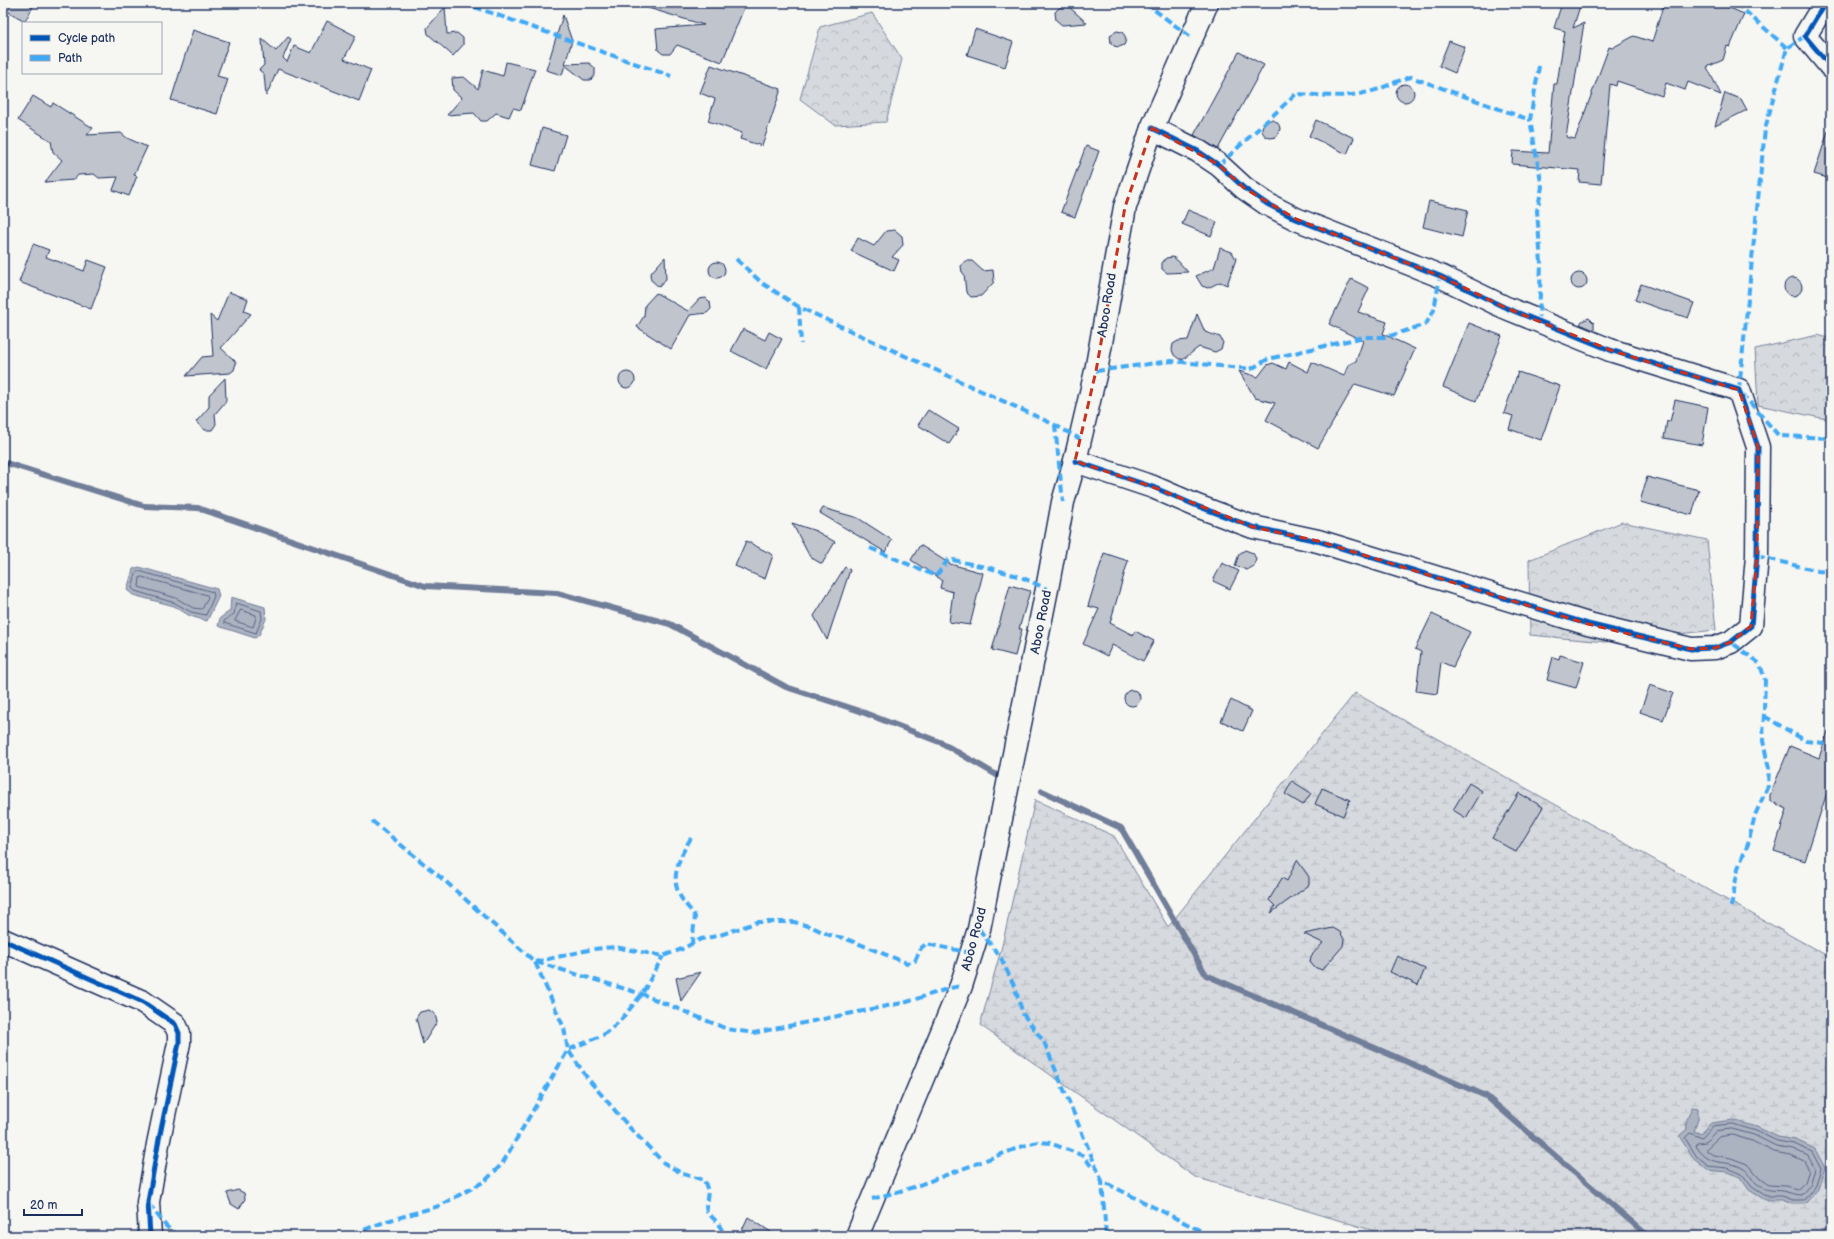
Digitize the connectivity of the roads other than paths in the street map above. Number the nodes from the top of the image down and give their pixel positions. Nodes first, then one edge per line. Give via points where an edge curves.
1 (1207, 3) edge
2 (1825, 3) edge
3 (1831, 67) edge
4 (1152, 128) junction
5 (1075, 461) junction
6 (3, 940) edge
7 (150, 1236) edge
8 (857, 1236) edge

1 - 4 street, Aboo Road
2 - 3 street via 1805,36
4 - 5 street, Aboo Road via 1125,207 1096,371
4 - 5 street via 1198,151 1267,204 1296,219 1440,276 1504,307 1610,350 1739,390 1758,447 1757,556 1751,626 1731,642 1715,648 1690,649 1588,624 1318,541 1253,528 1153,487
5 - 8 street, Aboo Road via 1063,502 979,929 961,986
6 - 7 street via 143,1002 175,1024 179,1033 179,1044 148,1202

